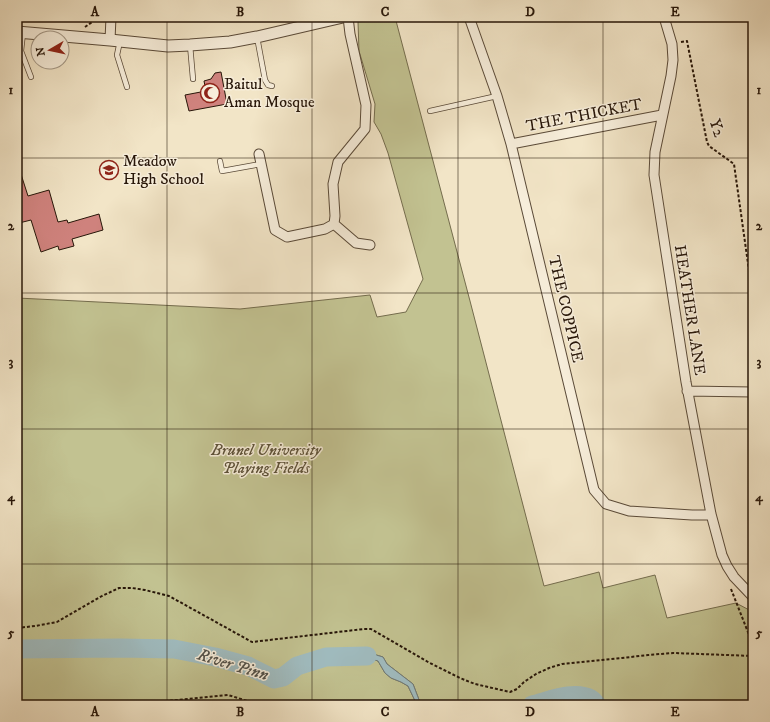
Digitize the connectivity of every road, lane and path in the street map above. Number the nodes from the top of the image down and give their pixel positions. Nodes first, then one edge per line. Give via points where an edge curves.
1 (111, 17) edge
2 (343, 17) edge
3 (348, 17) edge
4 (469, 17) edge
5 (664, 17) edge
6 (20, 33) edge
7 (257, 37) junction
8 (115, 40) junction
9 (672, 44) junction
10 (190, 45) junction
11 (31, 77) dead end
12 (193, 79) dead end
13 (272, 86) dead end
14 (127, 87) dead end
15 (497, 96) junction
16 (430, 111) dead end
17 (662, 115) junction
18 (511, 144) junction
19 (259, 154) dead end
20 (220, 161) dead end
21 (261, 164) junction
22 (334, 224) junction
23 (370, 245) dead end
24 (753, 299) edge
25 (687, 391) junction
26 (753, 392) edge
27 (711, 514) junction
28 (753, 597) edge
29 (736, 603) dead end
30 (17, 628) edge
31 (753, 645) edge
32 (753, 656) edge
33 (125, 705) edge
34 (256, 705) edge

1 - 8 street
2 - 7 street
3 - 22 street via 366,105 365,129 338,162 333,184
4 - 15 street, THE COPPICE
5 - 9 street, HEATHER LANE
6 - 8 street
6 - 11 lane via 21,51
7 - 10 street
7 - 13 lane via 265,80
8 - 10 street via 168,46
8 - 14 lane
9 - 17 street, HEATHER LANE via 671,76
9 - 24 path, Y2 via 687,41 707,142 734,164
10 - 12 lane
15 - 16 lane
15 - 18 street, THE COPPICE
17 - 18 street, THE THICKET
17 - 25 street, HEATHER LANE via 654,152 654,175
18 - 27 street, THE COPPICE via 594,490 606,504 629,511
19 - 21 street
20 - 21 lane via 222,171
21 - 22 street via 275,230 287,237 325,229
22 - 23 street via 356,243
25 - 26 street
25 - 27 street, HEATHER LANE
27 - 28 street, HEATHER LANE via 727,566
29 - 31 path
30 - 32 path via 57,622 119,588 132,588 169,596 252,642 371,629 460,678 510,692 536,674 562,664 673,653
33 - 34 path via 228,695

